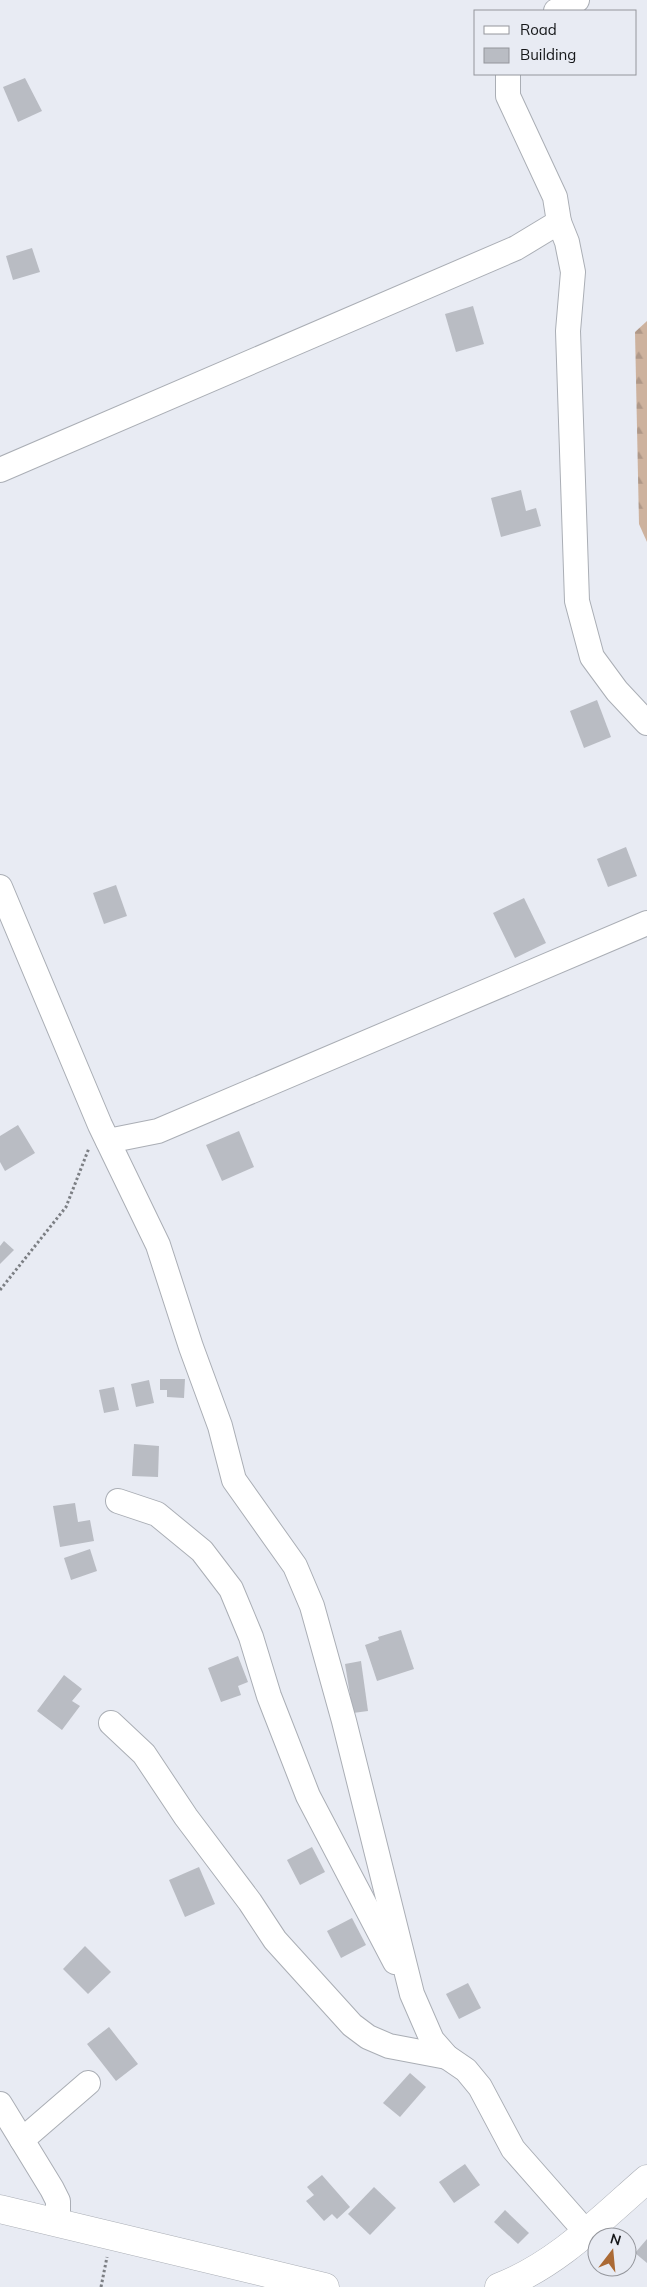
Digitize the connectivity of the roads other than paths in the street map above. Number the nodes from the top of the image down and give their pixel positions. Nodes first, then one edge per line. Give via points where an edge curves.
1 (577, 0) edge
2 (558, 10) edge
3 (508, 75) edge
4 (559, 222) junction
5 (0, 470) edge
6 (647, 723) edge
7 (0, 888) edge
8 (647, 923) edge
9 (104, 1133) junction
10 (118, 1501) dead end
11 (111, 1723) dead end
12 (412, 1994) junction
13 (447, 2056) junction
14 (88, 2083) dead end
15 (0, 2104) edge
16 (22, 2140) junction
17 (647, 2179) edge
18 (0, 2209) edge
19 (58, 2222) junction
20 (586, 2232) junction
21 (325, 2287) edge
22 (499, 2287) edge

1 - 2 street
3 - 4 street via 508,96 555,197
4 - 5 street via 516,248
4 - 6 street via 573,272 568,331 577,601 592,657 617,691
7 - 9 street
8 - 9 street via 158,1131
9 - 12 street via 158,1245 220,1426 234,1480 295,1566 312,1606
10 - 12 street via 158,1514 202,1551 231,1588 252,1637 269,1696 308,1796
11 - 13 street via 144,1754 275,1940 352,2025 368,2037 389,2046
12 - 13 street via 432,2040
13 - 20 street via 466,2070 480,2087 514,2149
14 - 16 street
15 - 16 street
16 - 19 street via 58,2201
17 - 20 main road
18 - 19 main road
19 - 21 main road
20 - 22 main road via 541,2266

